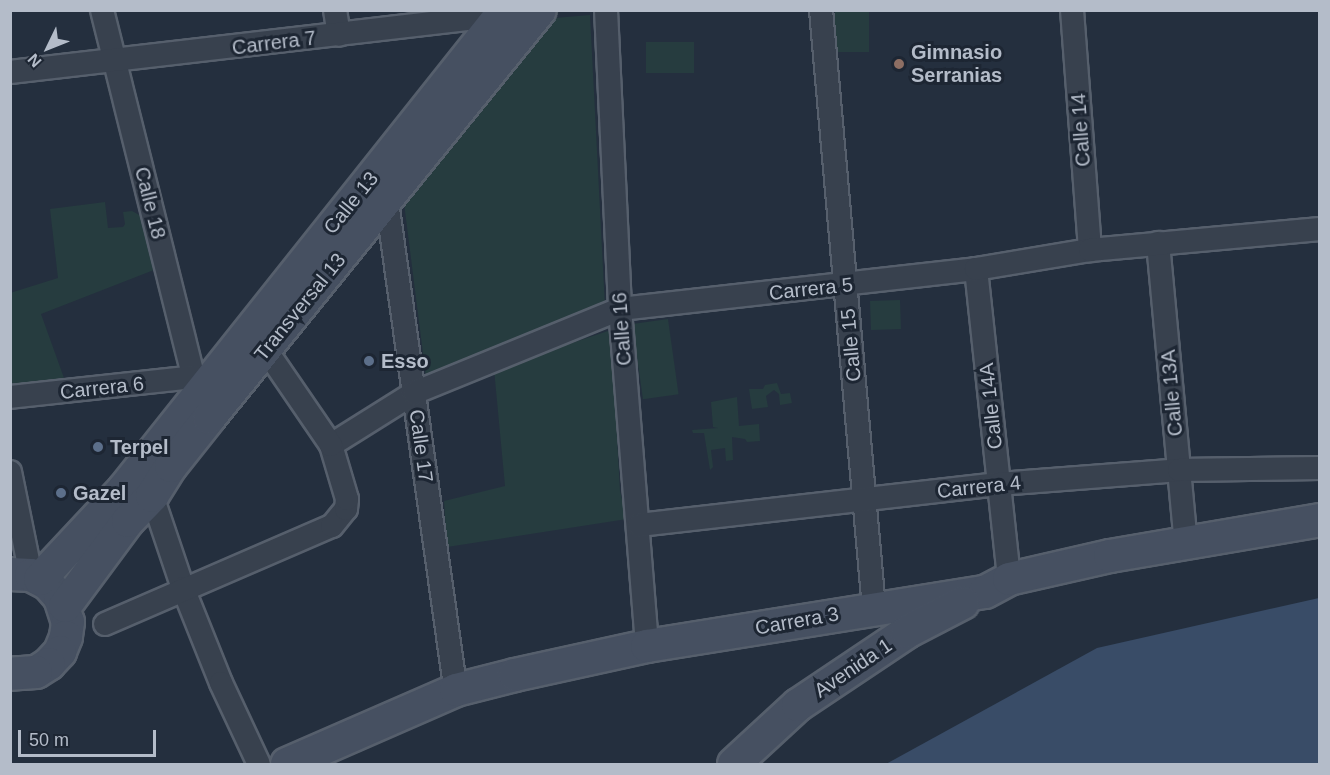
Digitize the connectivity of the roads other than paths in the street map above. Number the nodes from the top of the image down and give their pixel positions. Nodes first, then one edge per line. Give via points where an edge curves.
1 (102, 10) edge
2 (335, 10) edge
3 (539, 10) edge
4 (606, 10) edge
5 (822, 10) edge
6 (1072, 10) edge
7 (504, 13) edge
8 (339, 35) junction
9 (114, 62) junction
10 (10, 72) edge
11 (387, 202) junction
12 (1320, 229) edge
13 (1158, 243) junction
14 (1090, 250) junction
15 (976, 269) junction
16 (846, 285) junction
17 (620, 309) junction
18 (266, 350) junction
19 (196, 387) junction
20 (414, 393) junction
21 (10, 398) edge
22 (331, 445) junction
23 (1320, 468) edge
24 (1179, 470) junction
25 (10, 472) edge
26 (999, 484) junction
27 (152, 496) junction
28 (864, 499) junction
29 (1320, 520) edge
30 (639, 525) junction
31 (1186, 544) junction
32 (27, 576) edge
33 (997, 585) junction
34 (183, 588) junction
35 (65, 606) junction
36 (874, 608) junction
37 (838, 614) junction
38 (105, 624) dead end
39 (647, 646) junction
40 (861, 664) junction
41 (14, 678) edge
42 (456, 690) junction
43 (259, 765) edge
44 (287, 765) edge
45 (734, 765) edge

1 - 9 street, Calle 18
2 - 8 street
3 - 7 street, Carrera 7
3 - 11 main road, Transversal 13
4 - 17 street, Calle 16
5 - 16 street, Calle 15
6 - 14 street, Calle 14
7 - 8 street, Carrera 7
7 - 19 main road, Calle 13
8 - 9 street, Carrera 7
9 - 10 street, Carrera 7
9 - 19 street, Calle 18
11 - 18 main road, Transversal 13
11 - 20 street, Calle 17
12 - 13 street, Carrera 5
13 - 14 street, Carrera 5
13 - 24 street, Calle 13A
14 - 15 street, Carrera 5
15 - 16 street, Carrera 5
15 - 26 street, Calle 14A
16 - 17 street, Carrera 5
16 - 28 street, Calle 15
17 - 20 street, Carrera 5
17 - 30 street, Calle 16
18 - 22 street
18 - 27 main road, Transversal 13 via 177,458
19 - 21 street, Carrera 6
19 - 32 main road via 124,489
20 - 22 street, Carrera 5
20 - 42 street, Calle 17
22 - 34 street via 348,499 340,519 332,526
23 - 24 street, Carrera 4
24 - 26 street, Carrera 4
24 - 31 street, Calle 13A
25 - 32 street
26 - 28 street, Carrera 4
26 - 33 street, Calle 14A
27 - 34 street
27 - 35 main road, Transversal 13 via 128,521
28 - 30 street, Carrera 4
28 - 36 street, Calle 15
29 - 31 main road, Carrera 3
30 - 39 street, Calle 16
31 - 33 main road, Carrera 3 via 1110,555
32 - 35 main road via 55,590
33 - 36 main road, Carrera 3
33 - 40 main road, Avenida 1 via 907,632
34 - 38 street
34 - 43 street
35 - 41 main road via 68,622 60,652 43,668
36 - 37 main road, Carrera 3
37 - 39 main road, Carrera 3
37 - 40 main road via 854,619 865,632 867,648
39 - 42 main road, Carrera 3
40 - 45 main road, Avenida 1 via 798,705
42 - 44 main road, Carrera 3

